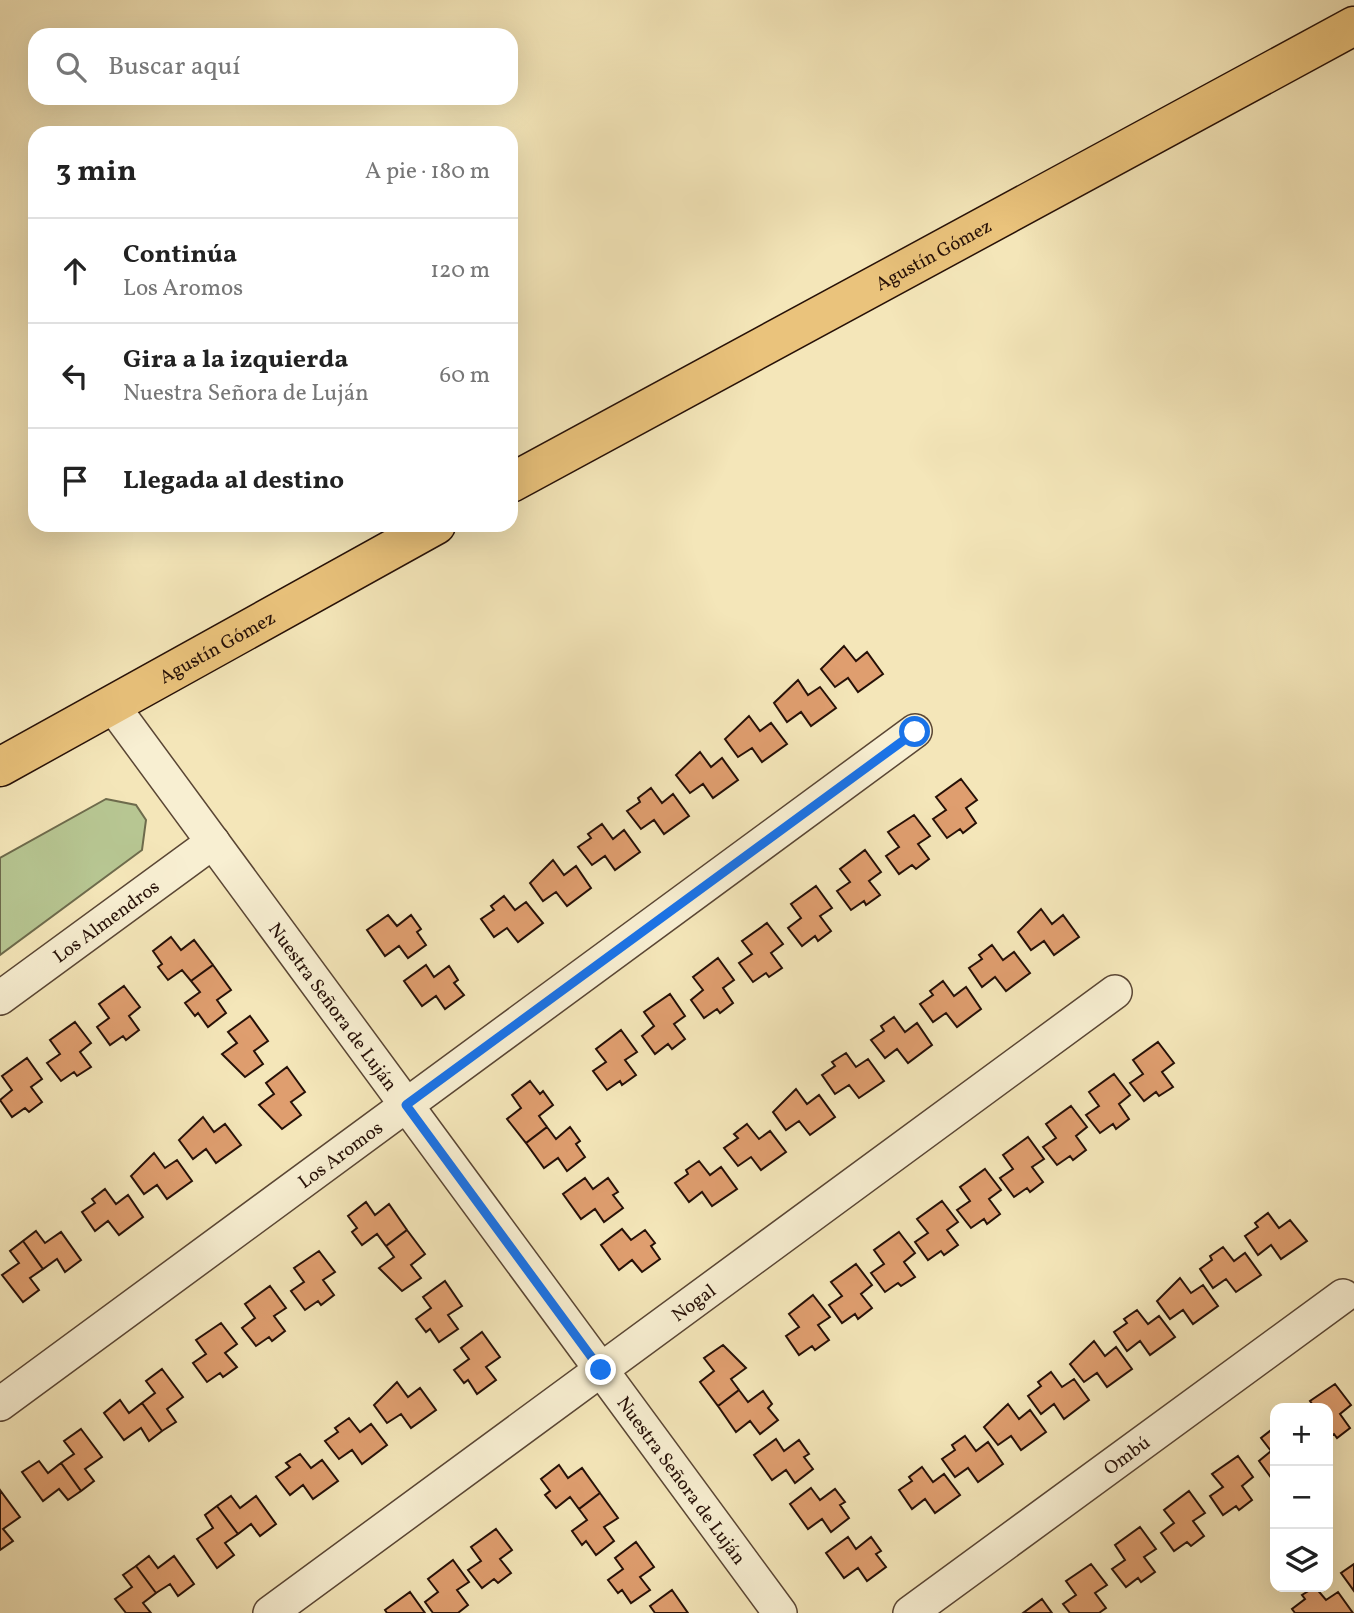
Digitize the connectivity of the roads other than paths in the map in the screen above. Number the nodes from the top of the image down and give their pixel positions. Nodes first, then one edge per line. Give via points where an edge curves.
1 (1354, 26) edge
2 (518, 479) edge
3 (423, 532) edge
4 (112, 705) junction
5 (915, 732) dead end
6 (0, 767) edge
7 (213, 842) junction
8 (1115, 992) dead end
9 (0, 998) edge
10 (406, 1105) junction
11 (1343, 1296) dead end
12 (601, 1370) junction
13 (0, 1404) edge
14 (270, 1613) edge
15 (780, 1613) edge
16 (910, 1613) edge

1 - 2 main road, Agustín Gómez
3 - 4 main road, Agustín Gómez
4 - 6 main road, Agustín Gómez
4 - 7 street, Nuestra Señora de Luján
5 - 10 street, Los Aromos
7 - 9 street, Los Almendros
7 - 10 street, Nuestra Señora de Luján
8 - 12 street, Nogal
10 - 12 street, Nuestra Señora de Luján
10 - 13 street, Los Aromos
11 - 16 street, Ombú
12 - 14 street, Nogal
12 - 15 street, Nuestra Señora de Luján

